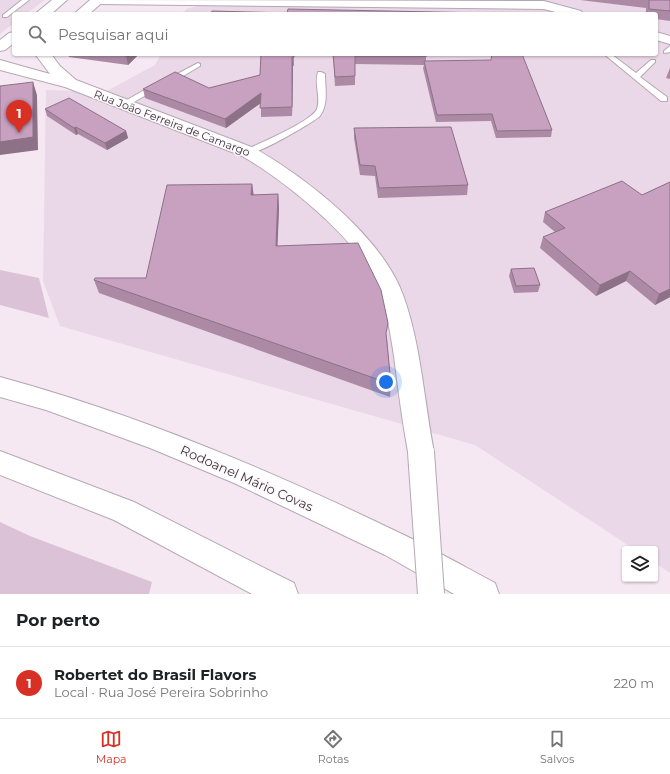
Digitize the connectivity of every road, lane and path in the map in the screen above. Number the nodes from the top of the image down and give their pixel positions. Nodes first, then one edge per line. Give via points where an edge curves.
1 (26, 0) edge
2 (60, 0) edge
3 (98, 0) edge
4 (544, 2) edge
5 (45, 12) edge
6 (83, 12) edge
7 (572, 12) edge
8 (5, 16) dead end
9 (12, 38) edge
10 (658, 38) edge
11 (0, 47) edge
12 (669, 47) edge
13 (28, 56) edge
14 (45, 56) edge
15 (610, 56) edge
16 (652, 61) dead end
17 (198, 65) dead end
18 (4, 69) edge
19 (321, 74) dead end
20 (636, 77) junction
21 (71, 84) junction
22 (664, 99) dead end
23 (124, 104) junction
24 (248, 152) junction
25 (0, 387) edge
26 (0, 463) edge
27 (283, 594) edge
28 (431, 594) edge
29 (484, 594) edge

1 - 8 lane
2 - 5 main road
3 - 4 street
3 - 6 main road
4 - 7 street
9 - 11 main road
10 - 12 street
13 - 18 main road
14 - 21 main road via 52,68
15 - 20 lane
16 - 20 lane
17 - 23 lane
18 - 21 main road, Rua João Ferreira de Camargo
19 - 24 lane via 319,113
20 - 22 lane
21 - 23 main road, Rua João Ferreira de Camargo
23 - 24 main road, Rua João Ferreira de Camargo
24 - 28 main road, Rua João Ferreira de Camargo, bridge via 264,161 312,198 351,234 370,254 392,298 402,331 421,452
25 - 29 main road, Rodoanel Mário Covas via 50,401 159,440 244,475 395,545
26 - 27 main road via 124,511

